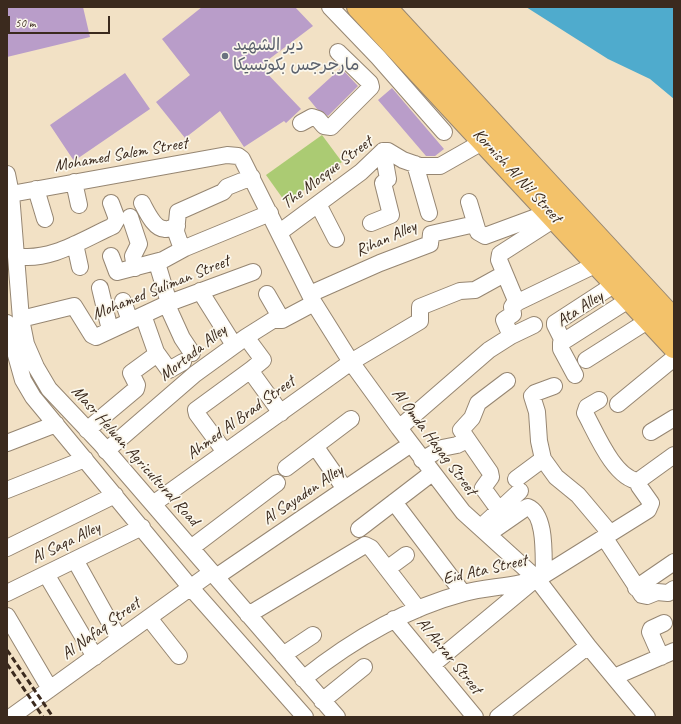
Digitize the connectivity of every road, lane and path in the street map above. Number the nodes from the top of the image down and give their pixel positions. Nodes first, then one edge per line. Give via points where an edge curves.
1 (330, 7) edge
2 (358, 7) edge
3 (385, 7) edge
4 (385, 51) junction
5 (338, 52) dead end
6 (358, 72) junction
7 (301, 123) dead end
8 (444, 132) dead end
9 (484, 141) junction
10 (383, 151) junction
11 (238, 156) joint
12 (415, 164) junction
13 (7, 174) edge
14 (252, 176) junction
15 (74, 182) junction
16 (36, 190) junction
17 (10, 194) junction
18 (111, 202) dead end
19 (142, 202) dead end
20 (469, 202) dead end
21 (318, 204) junction
22 (79, 205) dead end
23 (270, 213) junction
24 (429, 213) dead end
25 (553, 215) junction
26 (130, 217) dead end
27 (45, 219) dead end
28 (371, 223) dead end
29 (475, 224) junction
30 (177, 226) junction
31 (280, 232) junction
32 (336, 239) dead end
33 (75, 244) junction
34 (182, 249) junction
35 (16, 256) junction
36 (111, 256) dead end
37 (157, 263) junction
38 (597, 264) junction
39 (80, 267) dead end
40 (135, 268) junction
41 (253, 272) dead end
42 (504, 274) junction
43 (100, 288) dead end
44 (200, 291) junction
45 (622, 292) junction
46 (267, 294) dead end
47 (312, 299) junction
48 (123, 301) dead end
49 (517, 303) junction
50 (168, 304) junction
51 (136, 318) junction
52 (282, 320) junction
53 (649, 320) junction
54 (674, 320) edge
55 (14, 321) edge
56 (534, 325) dead end
57 (110, 330) junction
58 (511, 336) junction
59 (240, 341) junction
60 (674, 347) edge
61 (157, 354) junction
62 (674, 358) edge
63 (586, 360) dead end
64 (351, 362) junction
65 (252, 369) junction
66 (576, 375) dead end
67 (507, 381) dead end
68 (554, 386) dead end
69 (599, 400) dead end
70 (618, 404) dead end
71 (281, 412) junction
72 (674, 418) edge
73 (351, 419) dead end
74 (56, 424) junction
75 (399, 428) junction
76 (87, 430) junction
77 (651, 432) dead end
78 (467, 440) junction
79 (7, 443) edge
80 (411, 444) junction
81 (315, 446) junction
82 (106, 451) junction
83 (226, 452) junction
84 (674, 456) edge
85 (85, 459) junction
86 (543, 459) junction
87 (422, 460) junction
88 (286, 468) dead end
89 (432, 473) junction
90 (638, 481) junction
91 (277, 483) dead end
92 (345, 489) junction
93 (7, 490) edge
94 (115, 495) junction
95 (394, 502) junction
96 (153, 504) junction
97 (499, 510) junction
98 (142, 527) junction
99 (359, 529) dead end
100 (484, 531) junction
101 (607, 535) junction
102 (7, 548) edge
103 (191, 548) junction
104 (406, 555) dead end
105 (75, 560) junction
106 (674, 562) edge
107 (387, 569) junction
108 (46, 574) junction
109 (214, 575) junction
110 (538, 578) junction
111 (191, 588) junction
112 (640, 592) junction
113 (7, 593) edge
114 (463, 593) junction
115 (672, 596) edge
116 (418, 609) junction
117 (248, 615) junction
118 (7, 616) edge
119 (149, 618) junction
120 (394, 619) junction
121 (664, 623) dead end
122 (313, 635) dead end
123 (119, 639) junction
124 (588, 646) junction
125 (668, 654) edge
126 (283, 655) junction
127 (180, 656) dead end
128 (95, 657) junction
129 (432, 665) junction
130 (364, 667) dead end
131 (614, 677) junction
132 (303, 679) junction
133 (50, 689) junction
134 (322, 701) junction
135 (516, 712) edge
136 (12, 717) edge
137 (305, 717) edge
138 (337, 717) edge
139 (475, 717) edge
140 (498, 717) edge
141 (647, 717) edge

1 - 4 street
2 - 4 highway, Kornish Al Nil Street
3 - 54 highway, Kornish Al Nil Street
4 - 6 street
4 - 8 street
4 - 9 highway, Kornish Al Nil Street
5 - 6 street
6 - 7 street via 371,87 335,125 324,126 312,117
9 - 12 street, The Mosque Street via 440,166
9 - 25 highway, Kornish Al Nil Street
10 - 12 street, The Mosque Street
10 - 21 street, The Mosque Street via 361,172
10 - 28 street via 388,179 383,183 392,215
11 - 14 street, Al Omda Hagag Street via 246,163
11 - 15 street, Mohamed Salem Street via 227,155
12 - 24 street
13 - 17 street, Masr Helwan Agricultural Road
14 - 23 street, Al Omda Hagag Street
14 - 30 street via 227,187 223,192 180,210 177,214
15 - 16 street, Mohamed Salem Street
15 - 22 street
16 - 17 street, Mohamed Salem Street
16 - 27 street
17 - 35 street, Masr Helwan Agricultural Road
18 - 33 street via 117,216 116,223
19 - 30 street via 149,216 160,228
20 - 29 street
21 - 31 street, The Mosque Street
21 - 32 street
23 - 31 street, Al Omda Hagag Street
23 - 34 street
25 - 29 street via 485,236 478,232
25 - 38 highway, Kornish Al Nil Street
25 - 42 street via 502,252 499,260
26 - 40 street via 139,244 133,256
29 - 47 street, Rihan Alley via 431,234 430,244 380,262
30 - 34 street via 176,234
31 - 47 street, Al Omda Hagag Street
33 - 35 street via 41,257
33 - 39 street
34 - 37 street
35 - 55 street, Masr Helwan Agricultural Road
36 - 40 street via 117,272
37 - 40 street
37 - 50 street
38 - 45 highway, Kornish Al Nil Street
38 - 49 street
41 - 44 street, Mohamed Suliman Street
42 - 49 street
42 - 64 street, Ahmed Al Brad Street via 475,290 460,291 413,311 420,321
43 - 57 street
44 - 50 street, Mohamed Suliman Street
44 - 59 street
45 - 53 highway, Kornish Al Nil Street
45 - 66 street, Ata Alley via 555,323 563,341 560,349
46 - 52 street
47 - 52 street, Mortada Alley
47 - 64 street, Al Omda Hagag Street
48 - 51 street
49 - 58 street via 512,306 513,314 504,320
50 - 51 street, Mohamed Suliman Street
50 - 61 street via 188,358 170,370
51 - 57 street, Mohamed Suliman Street
51 - 61 street
52 - 59 street, Mortada Alley via 273,320
53 - 60 highway, Kornish Al Nil Street
53 - 63 street
55 - 57 street, Mohamed Suliman Street via 74,306 93,336
55 - 74 street, Masr Helwan Agricultural Road via 16,360 23,380 33,397
55 - 76 street, Masr Helwan Agricultural Road via 49,389
56 - 58 street
58 - 75 street via 489,350
59 - 65 street via 263,361
59 - 82 street, Mortada Alley via 195,374
61 - 76 street via 131,372 137,385 136,389
62 - 70 street
64 - 71 street, Ahmed Al Brad Street
64 - 75 street, Al Omda Hagag Street
65 - 71 street via 253,375
65 - 83 street via 196,410
67 - 78 street via 478,403 472,418 461,428
68 - 86 street via 532,396 537,412 538,441
69 - 90 street via 585,408 585,413 609,456 623,474 632,481
71 - 83 street, Ahmed Al Brad Street
72 - 77 street
73 - 81 street
74 - 79 street
74 - 85 street, Masr Helwan Agricultural Road
75 - 80 street, Al Omda Hagag Street
76 - 82 street, Masr Helwan Agricultural Road
78 - 87 street via 442,448
78 - 97 street via 490,472 491,477 483,488
80 - 87 street, Al Omda Hagag Street
80 - 92 street, Al Sayaden Alley
81 - 88 street
81 - 92 street
82 - 96 street, Masr Helwan Agricultural Road
83 - 96 street, Ahmed Al Brad Street via 197,481
84 - 90 street
85 - 93 street
85 - 94 street, Masr Helwan Agricultural Road
86 - 97 street
86 - 101 street via 573,498
87 - 89 street, Al Omda Hagag Street
89 - 95 street
89 - 100 street, Al Omda Hagag Street via 462,512
90 - 101 street, Eid Ata Street via 651,503 650,507
91 - 103 street
92 - 109 street, Al Sayaden Alley
94 - 98 street, Masr Helwan Agricultural Road
94 - 102 street
95 - 99 street
95 - 114 street
96 - 103 street, Masr Helwan Agricultural Road
97 - 100 street
98 - 105 street, Al Saqa Alley
98 - 111 street, Masr Helwan Agricultural Road
100 - 110 street, Al Omda Hagag Street
100 - 110 street via 528,507 532,509 542,529
101 - 110 street, Eid Ata Street
101 - 112 street
103 - 109 street, Masr Helwan Agricultural Road
104 - 107 street
105 - 108 street, Al Saqa Alley
105 - 123 street
106 - 112 street
107 - 116 street
107 - 117 street via 371,548 361,546
108 - 113 street, Al Saqa Alley
108 - 128 street
109 - 111 street, Al Nafaq Street
109 - 117 street, Masr Helwan Agricultural Road
110 - 114 street, Eid Ata Street
110 - 124 street, Al Omda Hagag Street
110 - 129 street
111 - 119 street, Al Nafaq Street
111 - 137 street, Masr Helwan Agricultural Road
112 - 115 street via 657,592
114 - 116 street, Eid Ata Street
116 - 120 street, Eid Ata Street
117 - 126 street, Masr Helwan Agricultural Road
118 - 133 street
119 - 123 street, Al Nafaq Street
119 - 127 street
120 - 129 street, Al Ahrar Street
120 - 132 street, Eid Ata Street via 356,640
121 - 125 street via 650,630
122 - 126 street
123 - 128 street, Al Nafaq Street
124 - 131 street, Al Omda Hagag Street
124 - 135 street
125 - 131 street
126 - 132 street, Masr Helwan Agricultural Road
128 - 133 street, Al Nafaq Street
129 - 139 street, Al Ahrar Street
130 - 134 street
131 - 141 street, Al Omda Hagag Street
132 - 134 street, Masr Helwan Agricultural Road
133 - 136 street, Al Nafaq Street
134 - 138 street, Masr Helwan Agricultural Road
135 - 140 street

